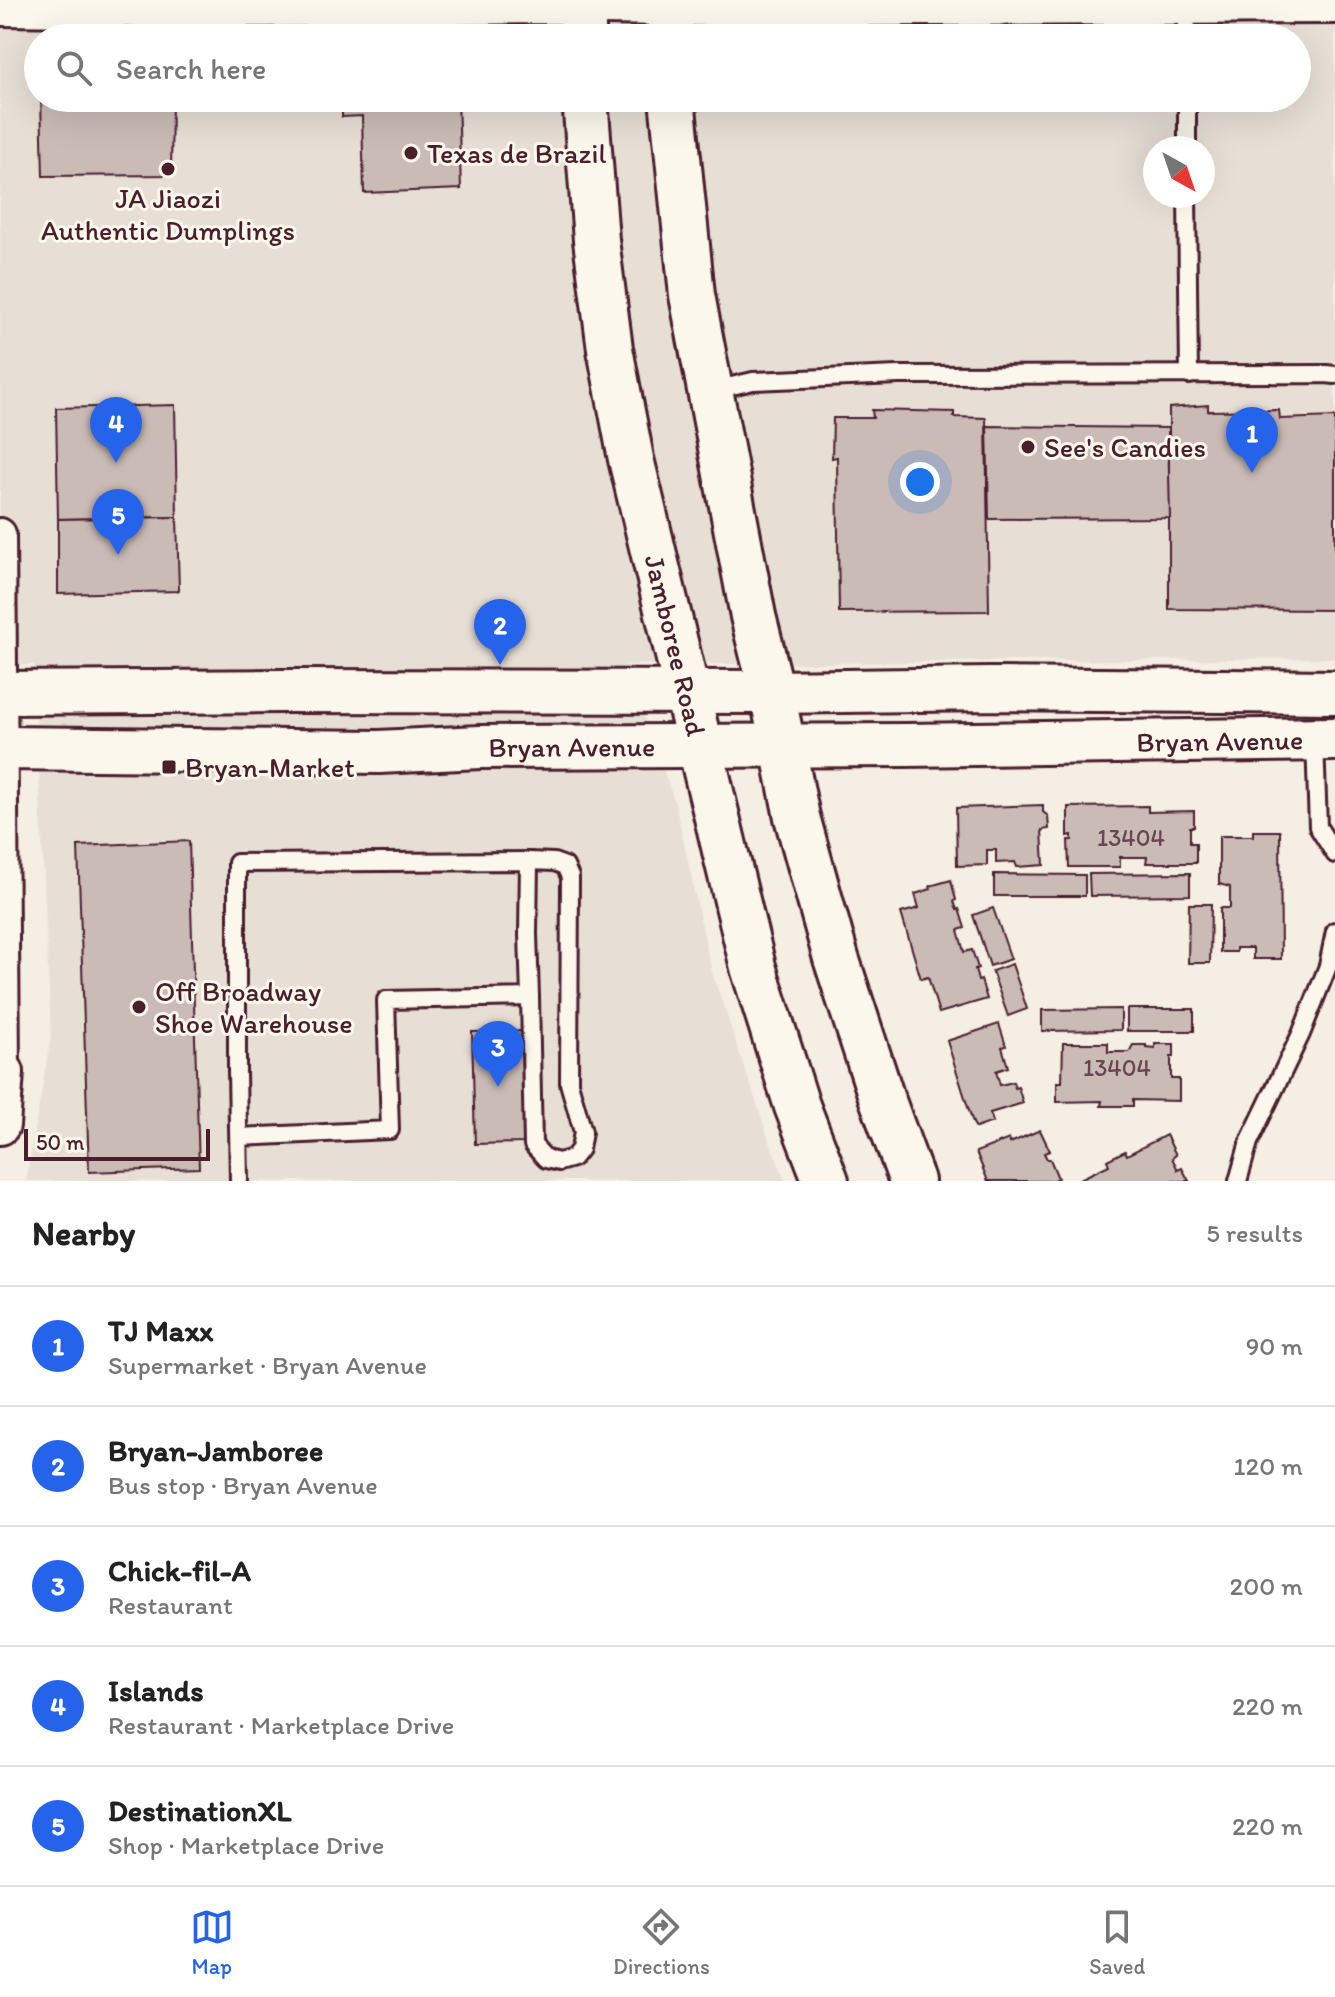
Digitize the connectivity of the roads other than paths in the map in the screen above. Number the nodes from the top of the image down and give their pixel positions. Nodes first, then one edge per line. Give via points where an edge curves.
1 (1335, 8) edge
2 (0, 10) edge
3 (583, 16) edge
4 (670, 16) edge
5 (1186, 16) edge
6 (586, 112) edge
7 (673, 112) edge
8 (1187, 112) edge
9 (1187, 136) edge
10 (1187, 208) edge
11 (1189, 375) junction
12 (1335, 375) edge
13 (709, 391) junction
14 (0, 534) edge
15 (686, 691) junction
16 (772, 692) junction
17 (1335, 692) edge
18 (1, 693) edge
19 (1325, 739) edge
20 (700, 746) junction
21 (783, 746) junction
22 (1, 748) edge
23 (1335, 854) edge
24 (529, 861) junction
25 (1335, 931) edge
26 (530, 997) junction
27 (4, 1072) joint
28 (0, 1125) edge
29 (239, 1137) junction
30 (239, 1181) edge
31 (826, 1181) edge
32 (912, 1181) edge
33 (1238, 1181) edge

1 - 5 street
2 - 3 street
3 - 4 street
4 - 5 street via 732,11
6 - 15 main road, Jamboree Road via 610,349
7 - 13 main road via 692,295
8 - 9 lane
10 - 11 lane
11 - 12 lane
11 - 13 lane via 898,375 753,381
13 - 16 main road
14 - 18 street
15 - 16 main road, Bryan Avenue
15 - 18 main road, Bryan Avenue
15 - 20 main road, Jamboree Road
16 - 17 main road, Bryan Avenue
16 - 21 main road
18 - 22 street
19 - 21 main road, Bryan Avenue
19 - 23 lane via 1318,827
20 - 21 main road, Bryan Avenue
20 - 22 main road, Bryan Avenue via 379,752
20 - 31 main road, Jamboree Road via 753,967
21 - 32 main road via 836,958
22 - 27 street
24 - 26 lane
24 - 26 lane via 565,866 570,877 569,1083 583,1132 573,1158 559,1162 546,1159 533,1145
24 - 29 lane via 237,863
25 - 33 lane via 1328,966 1249,1142
26 - 29 lane via 386,1000 390,1130
27 - 28 street
29 - 30 lane

